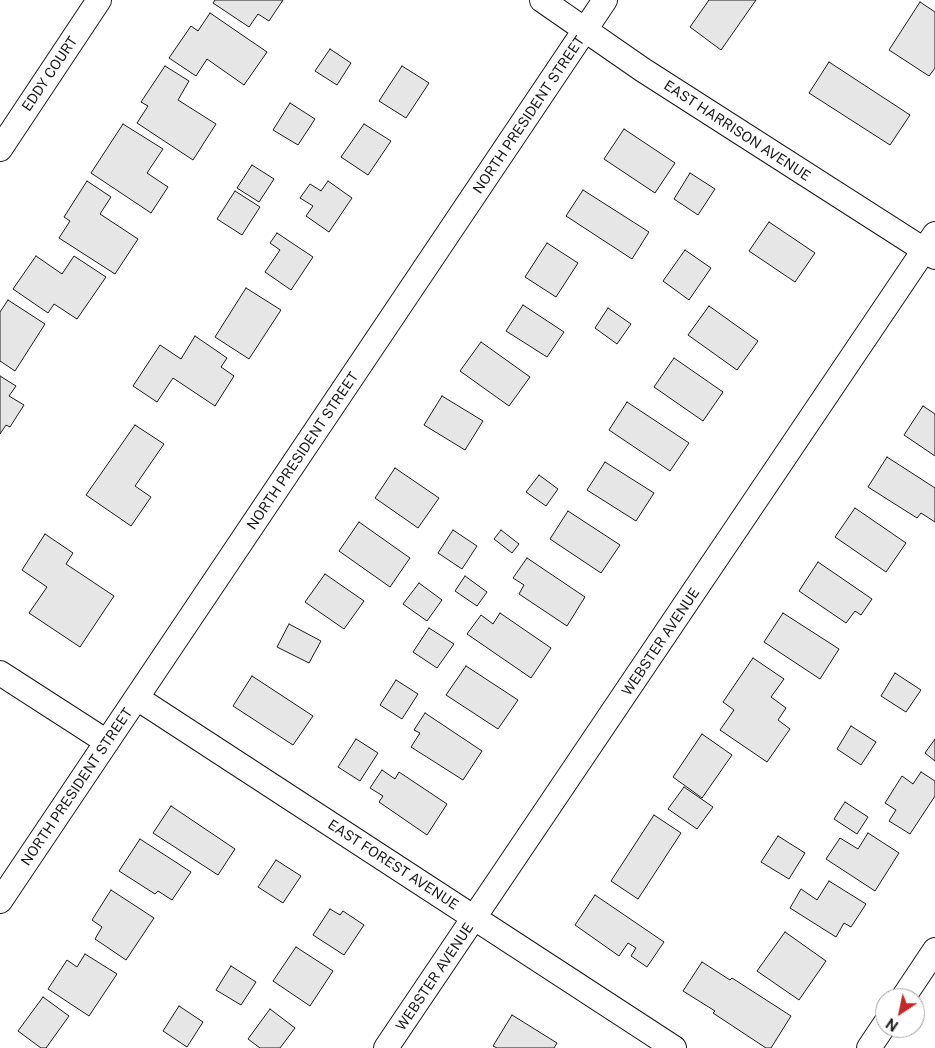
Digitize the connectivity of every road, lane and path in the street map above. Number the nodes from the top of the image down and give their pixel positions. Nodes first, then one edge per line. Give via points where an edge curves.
1 (99, 0) edge
2 (542, 0) edge
3 (605, 0) edge
4 (586, 30) junction
5 (0, 149) edge
6 (932, 247) edge
7 (0, 672) edge
8 (137, 698) junction
9 (107, 742) junction
10 (0, 901) edge
11 (475, 919) junction
12 (935, 950) edge
13 (909, 988) edge
14 (386, 1048) edge
15 (674, 1048) edge

1 - 5 street, EDDY COURT
2 - 4 street, EAST HARRISON AVENUE
3 - 4 street, NORTH PRESIDENT STREET
4 - 6 street, EAST HARRISON AVENUE via 642,70
4 - 8 street, NORTH PRESIDENT STREET
6 - 11 street, WEBSTER AVENUE
7 - 9 street
8 - 9 street, NORTH PRESIDENT STREET
8 - 11 street, EAST FOREST AVENUE
9 - 10 street, NORTH PRESIDENT STREET
11 - 14 street, WEBSTER AVENUE
11 - 15 street, EAST FOREST AVENUE
12 - 13 street

